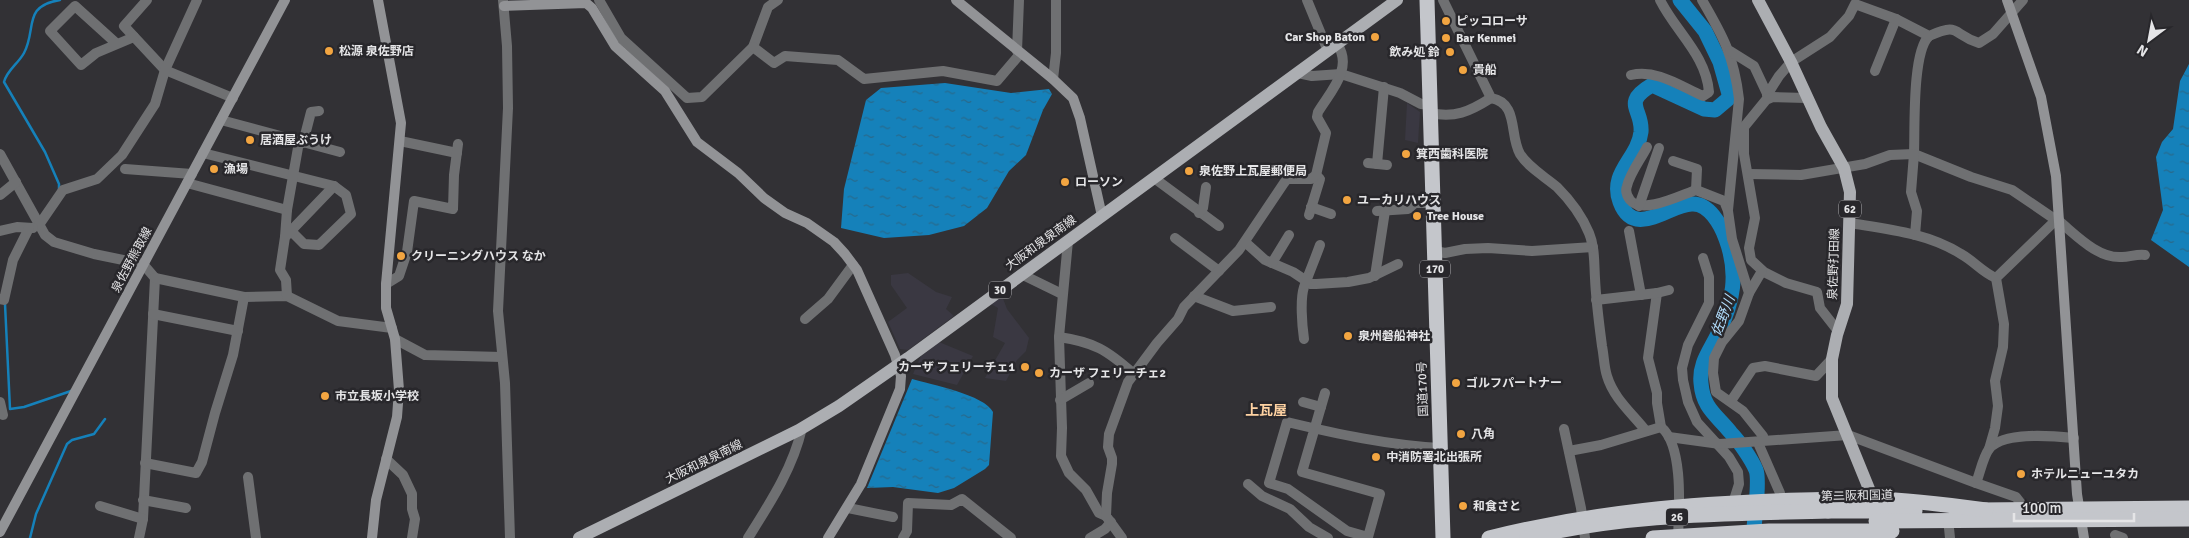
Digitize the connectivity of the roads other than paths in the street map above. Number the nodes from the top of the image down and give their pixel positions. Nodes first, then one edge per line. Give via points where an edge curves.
1 (148, 0) edge
2 (197, 0) edge
3 (285, 0) edge
4 (378, 0) edge
5 (600, 0) edge
6 (778, 0) edge
7 (956, 0) edge
8 (1019, 0) edge
9 (1056, 0) edge
10 (1307, 0) edge
11 (1397, 0) edge
12 (1427, 0) edge
13 (1443, 0) edge
14 (1660, 0) edge
15 (1702, 0) edge
16 (1758, 0) edge
17 (2007, 0) edge
18 (2024, 0) edge
19 (503, 3) edge
20 (2012, 13) junction
21 (1896, 19) junction
22 (1929, 36) junction
23 (134, 37) junction
24 (117, 44) junction
25 (753, 47) junction
26 (1332, 47) junction
27 (1729, 50) junction
28 (1018, 52) junction
29 (1790, 62) junction
30 (165, 70) junction
31 (1875, 71) dead end
32 (1298, 73) junction
33 (1341, 74) junction
34 (1631, 75) dead end
35 (1053, 79) junction
36 (1384, 87) junction
37 (1768, 97) junction
38 (232, 98) junction
39 (1491, 98) junction
40 (1806, 98) junction
41 (1430, 109) junction
42 (319, 111) dead end
43 (221, 120) junction
44 (1741, 125) junction
45 (400, 141) junction
46 (301, 142) junction
47 (1647, 147) dead end
48 (1659, 148) dead end
49 (340, 152) dead end
50 (203, 153) junction
51 (0, 154) edge
52 (1914, 154) junction
53 (1673, 161) dead end
54 (1377, 164) dead end
55 (1638, 164) junction
56 (1652, 168) junction
57 (1844, 168) junction
58 (125, 169) dead end
59 (1748, 174) junction
60 (292, 175) junction
61 (1316, 175) junction
62 (189, 178) junction
63 (1154, 178) junction
64 (16, 182) junction
65 (334, 186) junction
66 (1206, 187) dead end
67 (1696, 190) junction
68 (0, 195) edge
69 (1434, 203) junction
70 (1640, 206) junction
71 (287, 210) junction
72 (1728, 211) junction
73 (1199, 213) junction
74 (1331, 214) dead end
75 (1102, 216) junction
76 (2058, 221) junction
77 (1850, 223) junction
78 (1219, 226) dead end
79 (40, 227) junction
80 (28, 228) junction
81 (0, 231) edge
82 (1629, 231) dead end
83 (288, 234) junction
84 (1915, 235) junction
85 (1289, 236) dead end
86 (1174, 238) dead end
87 (1068, 240) junction
88 (1245, 242) junction
89 (1320, 245) dead end
90 (1593, 247) junction
91 (1435, 251) junction
92 (2145, 255) dead end
93 (1703, 258) dead end
94 (1272, 263) junction
95 (143, 264) junction
96 (1398, 264) dead end
97 (853, 265) junction
98 (1219, 271) junction
99 (1762, 271) junction
100 (1021, 274) junction
101 (1375, 276) junction
102 (156, 278) junction
103 (1996, 278) junction
104 (1307, 282) junction
105 (386, 284) junction
106 (1669, 290) dead end
107 (1657, 293) junction
108 (1749, 293) junction
109 (1062, 294) junction
110 (1641, 295) junction
111 (287, 296) junction
112 (1194, 296) junction
113 (244, 297) junction
114 (0, 299) edge
115 (1596, 300) junction
116 (1271, 307) dead end
117 (154, 314) junction
118 (805, 320) dead end
119 (392, 328) junction
120 (238, 331) junction
121 (1838, 331) junction
122 (1059, 337) junction
123 (395, 339) junction
124 (1304, 339) dead end
125 (502, 357) junction
126 (1832, 358) junction
127 (898, 365) junction
128 (1134, 374) junction
129 (1089, 383) dead end
130 (1325, 393) dead end
131 (1060, 400) junction
132 (1731, 401) junction
133 (0, 402) edge
134 (1302, 402) dead end
135 (1321, 407) junction
136 (3, 415) dead end
137 (1661, 427) junction
138 (802, 428) junction
139 (1314, 429) junction
140 (1564, 429) dead end
141 (1646, 431) junction
142 (1848, 435) junction
143 (1669, 437) junction
144 (2074, 438) junction
145 (1758, 441) junction
146 (1718, 444) junction
147 (1440, 448) junction
148 (1989, 449) junction
149 (1569, 451) junction
150 (386, 459) junction
151 (145, 463) junction
152 (248, 476) dead end
153 (1976, 482) junction
154 (1248, 484) dead end
155 (143, 500) junction
156 (1777, 501) junction
157 (1738, 503) junction
158 (100, 506) dead end
159 (1679, 506) junction
160 (186, 508) dead end
161 (848, 508) junction
162 (2189, 508) edge
163 (2026, 510) junction
164 (2080, 515) junction
165 (1828, 516) junction
166 (1991, 516) junction
167 (893, 517) dead end
168 (1582, 517) junction
169 (2189, 518) edge
170 (143, 519) junction
171 (1108, 519) junction
172 (1882, 520) edge
173 (0, 532) edge
174 (1950, 533) edge
175 (1678, 537) edge
176 (140, 538) edge
177 (256, 538) edge
178 (372, 538) edge
179 (412, 538) edge
180 (510, 538) edge
181 (579, 538) edge
182 (748, 538) edge
183 (828, 538) edge
184 (904, 538) edge
185 (1011, 538) edge
186 (1090, 538) edge
187 (1122, 538) edge
188 (1328, 538) edge
189 (1443, 538) edge
190 (1489, 538) edge
191 (1527, 538) edge
192 (1576, 538) edge
193 (1585, 538) edge
194 (1653, 538) edge
195 (2084, 538) edge

1 - 23 street via 124,26
2 - 30 street
3 - 38 street, 泉佐野熊取線
4 - 45 street via 401,123
5 - 25 street via 621,38 687,98 702,97
6 - 25 street via 768,7
7 - 28 street
8 - 28 street
9 - 35 street
10 - 26 street
11 - 26 main road, 大阪和泉泉南線 / 30
12 - 41 highway, 国道170号 / 170
13 - 39 street
14 - 34 street via 1696,53 1708,80 1709,92 1703,96 1652,74
15 - 27 street
16 - 29 main road, 泉佐野打田線 / 62
17 - 20 street
18 - 20 street
19 - 97 street via 586,3 615,46 665,91 698,142 771,203 834,242
19 - 125 street via 508,108 498,311
20 - 22 street via 1979,43 1968,40 1954,29
20 - 76 street via 2041,97 2052,152
21 - 22 street
21 - 29 street via 1855,4 1830,37
21 - 31 street
22 - 52 street via 1924,40 1917,64
23 - 24 street
23 - 30 street
24 - 24 street via 75,6 50,31 81,65 96,53
25 - 28 street via 774,63 785,56 838,60 864,79 943,71 997,80
26 - 32 main road, 大阪和泉泉南線 / 30
26 - 33 street via 1343,59
27 - 37 street via 1754,66
27 - 44 street via 1735,66
28 - 35 street
29 - 37 street
29 - 40 main road, 泉佐野打田線 / 62
30 - 38 street
30 - 79 street via 155,104 122,155 97,179 63,190
32 - 33 street via 1312,76
32 - 63 main road, 大阪和泉泉南線 / 30
33 - 36 street
33 - 61 street via 1318,112 1317,117 1326,133
35 - 75 street via 1070,93 1076,105
36 - 41 street
36 - 54 street via 1375,131
37 - 40 street
37 - 44 street
38 - 43 street, 泉佐野熊取線
39 - 41 street via 1475,108 1446,116
39 - 90 street via 1506,105 1511,113 1519,152 1578,211
40 - 57 main road, 泉佐野打田線 / 62
41 - 69 highway, 国道170号 / 170
42 - 46 street via 311,112
43 - 46 street
43 - 50 street, 泉佐野熊取線
44 - 59 street
44 - 72 street
45 - 105 street
45 - 105 street via 457,148 453,209 414,201 407,252 399,276
46 - 49 street
46 - 60 street
47 - 55 street
48 - 56 street
50 - 60 street
50 - 62 street, 泉佐野熊取線
51 - 64 street
52 - 57 street via 1890,155
52 - 76 street via 2012,190
52 - 84 street via 1910,192 1917,212
53 - 67 street via 1698,169
55 - 56 street
55 - 70 street via 1627,186 1627,196 1633,204
56 - 70 street
57 - 59 street via 1801,175
57 - 77 main road, 泉佐野打田線 / 62 via 1850,192
58 - 62 street
59 - 99 street via 1755,218 1749,248 1751,260
60 - 65 street
60 - 71 street
61 - 74 street via 1320,178 1310,211
61 - 88 street via 1311,179 1287,179
62 - 71 street
62 - 95 street, 泉佐野熊取線
63 - 73 street
63 - 75 main road, 大阪和泉泉南線 / 30
64 - 68 street
64 - 79 street
65 - 83 street
65 - 83 street via 346,196 351,214 319,245 304,244
66 - 73 street via 1203,208
67 - 70 street via 1650,206
67 - 72 street via 1724,201
69 - 91 highway, 国道170号 / 170
69 - 101 street via 1414,203 1408,209 1381,211 1383,250
71 - 83 street
72 - 108 street via 1732,239
73 - 78 street
75 - 87 main road, 大阪和泉泉南線 / 30
76 - 92 street via 2088,245 2106,254 2121,258
76 - 103 street
76 - 144 street
77 - 84 street
77 - 121 main road, 泉佐野打田線 / 62 via 1848,304
79 - 80 street
79 - 95 street via 54,242
80 - 81 street
80 - 114 street via 13,260 4,300
82 - 110 street
83 - 111 street via 280,270 286,280
84 - 103 street via 1961,254
85 - 94 street
86 - 98 street
87 - 100 main road, 大阪和泉泉南線 / 30
87 - 109 street
88 - 94 street
88 - 98 street
89 - 104 street
90 - 91 street
90 - 115 street
91 - 147 highway, 国道170号 / 170
93 - 146 street via 1709,277 1708,303 1688,345 1682,368 1693,414
94 - 104 street
95 - 102 street
95 - 173 street, 泉佐野熊取線
96 - 101 street
97 - 118 street via 828,299
97 - 127 street
98 - 112 street
99 - 108 street
99 - 121 street via 1816,292 1820,308
100 - 109 street
100 - 127 main road, 大阪和泉泉南線 / 30
101 - 104 street via 1332,284
102 - 113 street
102 - 117 street
103 - 148 street via 2004,324 2003,347 1995,381 1998,406
104 - 124 street via 1302,326
105 - 119 street via 386,308
106 - 107 street
107 - 110 street
107 - 137 street via 1648,358
108 - 132 street via 1739,321 1714,358 1712,373 1716,392
109 - 122 street
110 - 115 street
111 - 113 street
111 - 119 street via 338,321
112 - 116 street via 1233,311
112 - 128 street
113 - 120 street
115 - 141 street via 1606,375 1623,406
117 - 120 street
117 - 151 street
119 - 123 street
120 - 151 street via 202,462 196,473
121 - 126 main road, 泉佐野打田線 / 62
122 - 128 street via 1096,346
122 - 131 street
123 - 125 street via 425,355
123 - 150 street via 399,390 397,417
125 - 180 street
126 - 132 street via 1816,376 1765,366 1753,368
126 - 142 main road, 泉佐野打田線 / 62 via 1832,398
127 - 138 main road, 大阪和泉泉南線 / 30
127 - 161 street via 900,389
128 - 171 street via 1122,396 1109,434 1112,464 1107,493
129 - 131 street
130 - 135 street
131 - 171 street via 1064,464 1086,490 1099,513
132 - 145 street via 1763,436
133 - 136 street
134 - 135 street
135 - 139 street
137 - 141 street
137 - 143 street
138 - 181 main road, 大阪和泉泉南線 / 30
138 - 182 street via 797,448 779,486
139 - 139 street via 1286,422 1269,483 1288,489 1347,531 1368,537 1380,494 1302,472
139 - 147 street via 1403,446
140 - 149 street
141 - 149 street via 1601,446
142 - 145 street
142 - 153 street
142 - 172 main road, 泉佐野打田線 / 62
143 - 146 street
143 - 159 street via 1675,456
144 - 148 street via 2026,436 1997,443
144 - 164 street
145 - 146 street
145 - 156 street via 1780,493
146 - 157 street via 1732,461 1739,478
147 - 189 highway, 国道170号 / 170
148 - 153 street
149 - 168 street
150 - 178 street via 376,500
150 - 179 street via 403,475 412,494
151 - 155 street
152 - 177 street
153 - 163 street via 2016,497
154 - 188 street via 1262,496 1290,509 1309,527
155 - 160 street
155 - 170 street
156 - 157 highway, 26
156 - 172 highway, 26
157 - 159 highway, 26
158 - 170 street
159 - 168 highway, 26
159 - 175 street
161 - 167 street
161 - 183 street
162 - 164 highway, 第二阪和国道 / 26
163 - 164 highway, 第二阪和国道 / 26
163 - 166 highway, 第二阪和国道 / 26
164 - 166 highway, 第二阪和国道 / 26
164 - 169 highway, 第二阪和国道 / 26
164 - 195 street
165 - 172 highway, 第二阪和国道 / 26
165 - 191 highway, 第二阪和国道 / 26, bridge via 1707,515 1635,520
165 - 192 highway, 第二阪和国道 / 26 via 1666,527
166 - 172 highway, 第二阪和国道 / 26
166 - 172 highway, 26 via 1927,502
166 - 174 highway, 26
168 - 190 highway, 26
168 - 193 street
170 - 176 street
171 - 186 street via 1105,529
171 - 187 street
172 - 174 highway, 26
172 - 175 highway, 26
175 - 194 highway, 26
184 - 185 street via 908,504 951,504 962,499

